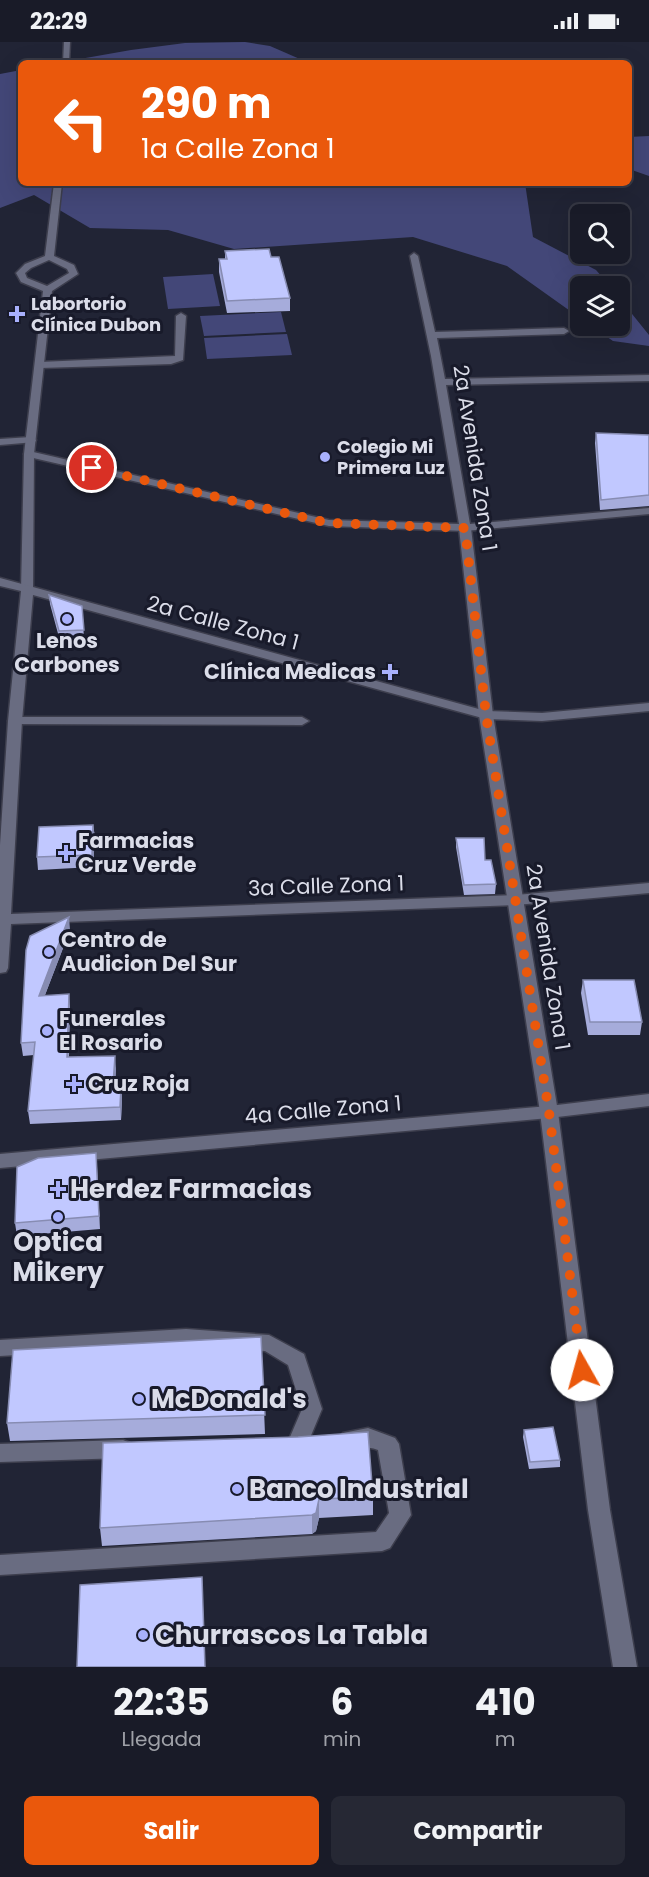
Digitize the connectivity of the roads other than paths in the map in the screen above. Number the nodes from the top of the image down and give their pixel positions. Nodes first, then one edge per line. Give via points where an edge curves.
1 (67, 42) edge
2 (66, 60) edge
3 (58, 186) edge
4 (414, 256) dead end
5 (49, 257) junction
6 (51, 288) junction
7 (181, 316) dead end
8 (564, 331) dead end
9 (431, 335) junction
10 (40, 365) junction
11 (649, 378) edge
12 (440, 382) junction
13 (31, 440) junction
14 (0, 441) edge
15 (29, 454) junction
16 (649, 511) edge
17 (465, 528) junction
18 (0, 582) edge
19 (27, 590) junction
20 (649, 707) edge
21 (486, 715) junction
22 (15, 721) junction
23 (302, 721) dead end
24 (5, 830) edge
25 (649, 888) edge
26 (516, 900) junction
27 (4, 919) junction
28 (0, 968) edge
29 (649, 1100) edge
30 (549, 1112) junction
31 (0, 1161) edge
32 (0, 1348) edge
33 (274, 1444) edge
34 (298, 1444) junction
35 (143, 1448) edge
36 (0, 1453) edge
37 (0, 1565) edge
38 (625, 1667) edge

1 - 2 street
3 - 5 street
4 - 9 street, 2a Avenida Zona 1
5 - 6 street via 73,270 70,278
5 - 6 street via 20,273 24,280
6 - 10 street
7 - 10 street via 180,358
8 - 9 street
9 - 12 street, 2a Avenida Zona 1
10 - 13 street
11 - 12 street
12 - 17 street, 2a Avenida Zona 1
13 - 14 street
13 - 15 street
15 - 17 street via 328,523
15 - 19 street
16 - 17 street
17 - 21 street, 2a Avenida Zona 1
18 - 19 street, 2a Calle Zona 1
19 - 21 street, 2a Calle Zona 1
19 - 22 street
20 - 21 street, 2a Calle Zona 1 via 542,717
21 - 26 street, 2a Avenida Zona 1
22 - 23 street
22 - 24 street
24 - 27 street
25 - 26 street, 3a Calle Zona 1
26 - 27 street, 3a Calle Zona 1
26 - 30 street, 2a Avenida Zona 1
27 - 28 street
29 - 30 street, 4a Calle Zona 1
30 - 31 street, 4a Calle Zona 1
30 - 38 street, 2a Avenida Zona 1 via 599,1510
32 - 34 street via 186,1337 268,1343 297,1360 312,1408
33 - 34 street
34 - 37 street via 368,1437 388,1444 400,1515 382,1541
35 - 36 street

